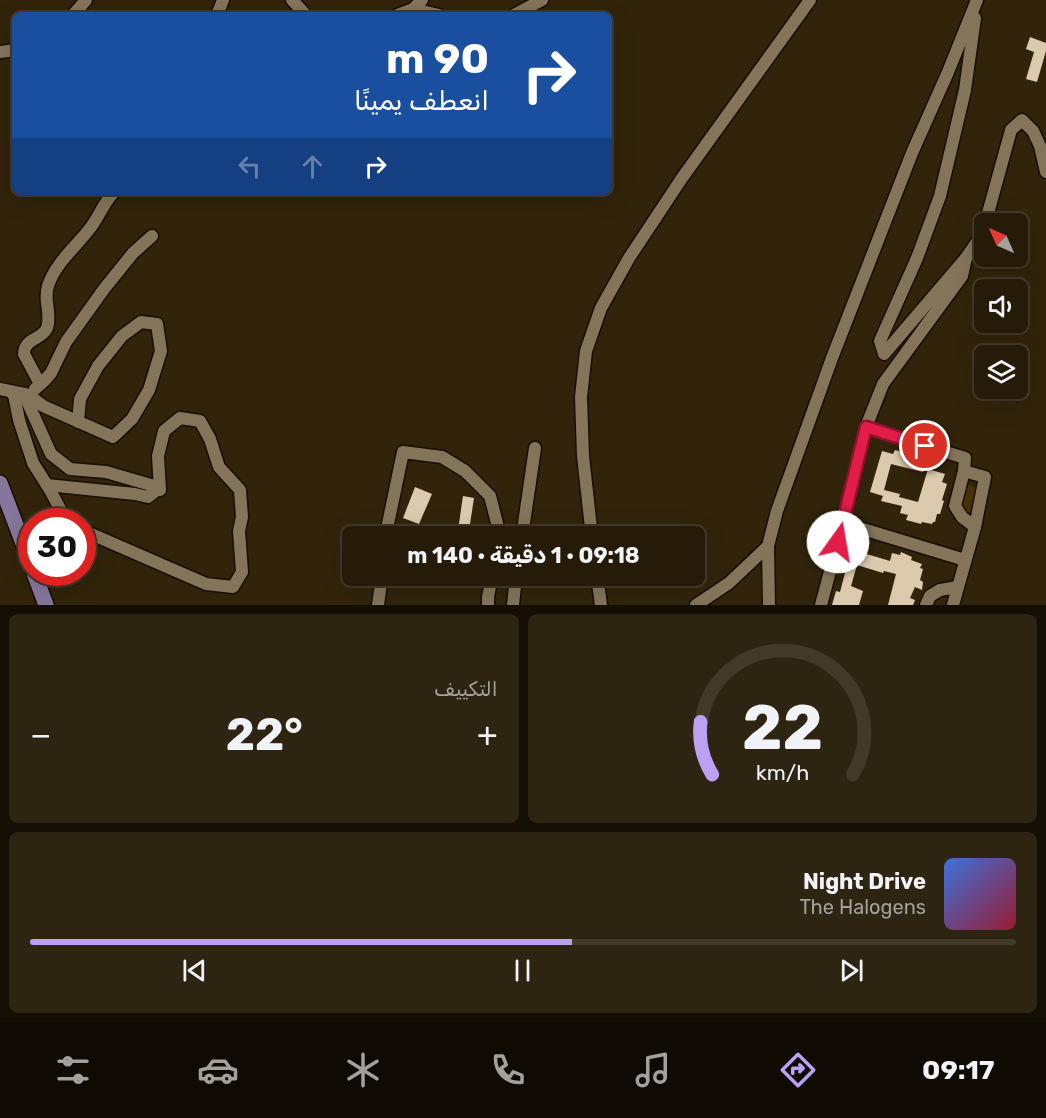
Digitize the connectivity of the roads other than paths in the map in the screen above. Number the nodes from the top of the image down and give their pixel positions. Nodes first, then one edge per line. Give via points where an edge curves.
1 (86, 0) edge
2 (292, 0) edge
3 (542, 0) edge
4 (810, 0) edge
5 (977, 0) edge
6 (418, 4) edge
7 (76, 12) edge
8 (303, 12) edge
9 (403, 12) edge
10 (433, 12) edge
11 (520, 12) edge
12 (1046, 172) edge
13 (112, 195) edge
14 (987, 213) edge
15 (152, 236) dead end
16 (974, 246) edge
17 (966, 258) junction
18 (40, 384) junction
19 (5, 390) edge
20 (26, 394) junction
21 (78, 422) junction
22 (866, 427) junction
23 (535, 448) dead end
24 (964, 471) junction
25 (47, 485) junction
26 (0, 486) edge
27 (158, 489) junction
28 (59, 508) edge
29 (843, 523) junction
30 (389, 526) edge
31 (497, 526) edge
32 (524, 526) edge
33 (591, 526) edge
34 (975, 527) junction
35 (18, 532) edge
36 (96, 536) edge
37 (768, 546) junction
38 (965, 560) junction
39 (39, 586) edge
40 (381, 586) edge
41 (490, 586) edge
42 (515, 586) edge
43 (598, 586) edge
44 (958, 587) junction
45 (46, 605) edge
46 (378, 605) edge
47 (488, 605) edge
48 (513, 605) edge
49 (601, 605) edge
50 (696, 605) edge
51 (769, 605) edge
52 (821, 605) edge
53 (927, 605) edge
54 (953, 605) edge

1 - 7 street
2 - 8 street
3 - 11 street
4 - 33 street via 676,187 601,308 586,351 581,398
5 - 17 street via 965,90 940,196 880,341 884,354
5 - 37 street via 832,358
6 - 9 street
6 - 10 street
12 - 14 street via 1040,146 1022,120 1011,130
13 - 18 street via 49,282 47,327 24,349
15 - 18 street via 104,289
16 - 17 street
17 - 22 street via 963,276 883,384
18 - 20 street
19 - 20 street
19 - 25 street via 14,395 33,463
20 - 21 street
20 - 27 street via 51,454 70,468 106,472
21 - 21 street via 80,399 98,366 122,336 141,322 157,324 161,351 149,390 132,419 113,437
22 - 24 street via 965,458
22 - 29 street
23 - 32 street
24 - 34 street via 954,506
24 - 34 street via 986,477
25 - 27 street via 148,497
25 - 28 street
26 - 35 main road
27 - 36 street via 158,456 164,432 180,418 200,421 219,467 240,490 242,572 233,587 206,584
29 - 38 street
29 - 52 street
30 - 31 street via 404,452 442,457 465,471 490,496
34 - 38 street
37 - 50 street via 729,583
37 - 51 street
38 - 44 street
39 - 45 main road
40 - 46 street
41 - 47 street
42 - 48 street
43 - 49 street
44 - 53 street via 940,590 930,596
44 - 54 street

